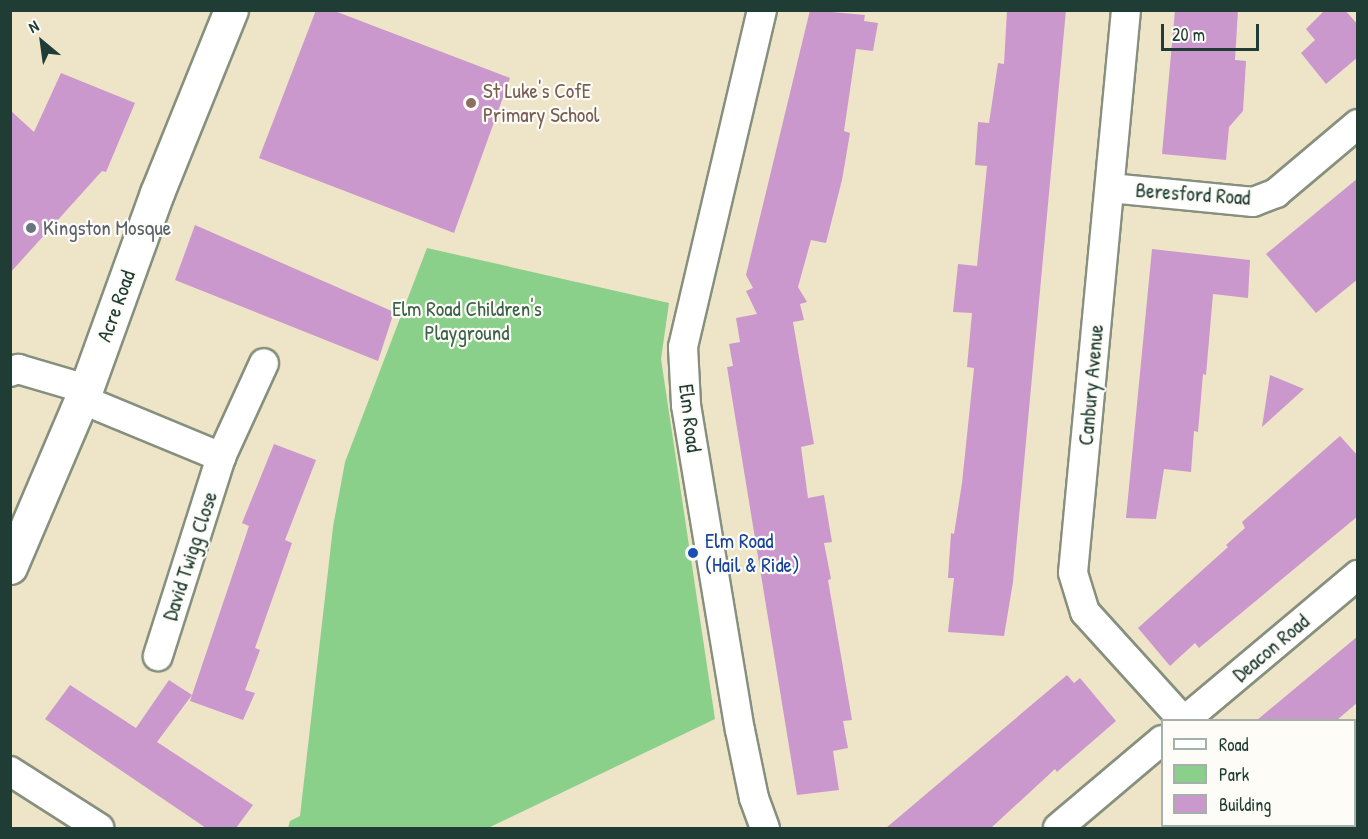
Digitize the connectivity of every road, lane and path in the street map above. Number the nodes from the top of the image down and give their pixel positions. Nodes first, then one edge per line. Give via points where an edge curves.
1 (231, 10) edge
2 (762, 10) edge
3 (1126, 10) edge
4 (1358, 124) edge
5 (1110, 188) junction
6 (264, 363) dead end
7 (10, 372) edge
8 (83, 394) junction
9 (221, 457) junction
10 (10, 567) edge
11 (1358, 575) edge
12 (158, 656) dead end
13 (1183, 719) edge
14 (1185, 719) edge
15 (1161, 741) edge
16 (10, 771) edge
17 (99, 828) edge
18 (765, 828) edge
19 (1058, 828) edge

1 - 8 street, Acre Road
2 - 18 street, Elm Road via 683,347 686,405 740,730 754,798
3 - 5 street, Canbury Avenue
4 - 5 street, Beresford Road via 1276,193 1253,202
5 - 13 street, Canbury Avenue via 1074,573 1086,612
6 - 9 street, David Twigg Close
7 - 8 street via 18,369
8 - 9 street
8 - 10 street, Acre Road
9 - 12 street, David Twigg Close
11 - 14 street, Deacon Road
15 - 19 street
16 - 17 street

